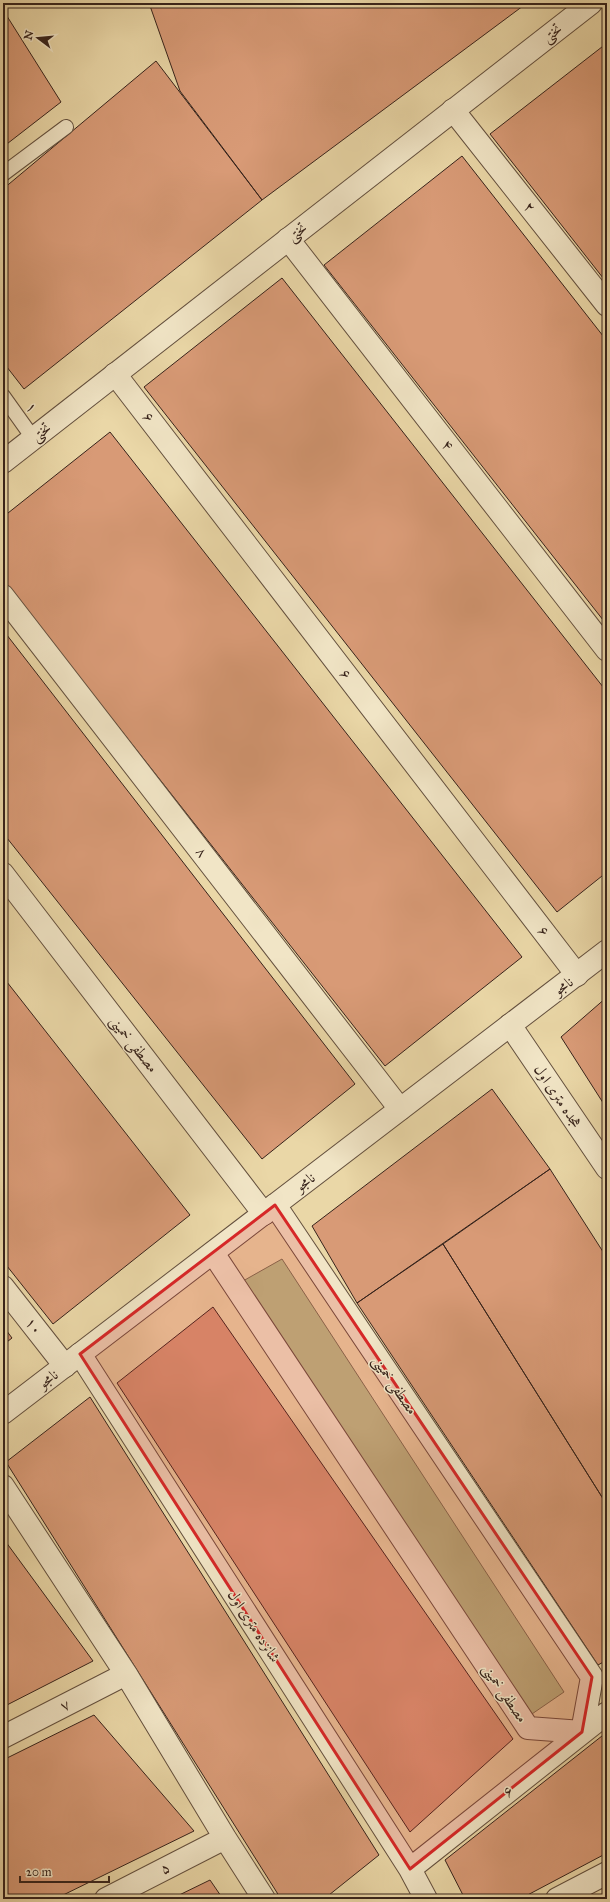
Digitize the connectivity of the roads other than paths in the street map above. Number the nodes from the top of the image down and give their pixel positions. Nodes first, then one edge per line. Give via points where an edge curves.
1 (591, 3) edge
2 (453, 110) junction
3 (66, 127) dead end
4 (3, 174) edge
5 (288, 239) junction
6 (607, 305) edge
7 (115, 374) junction
8 (3, 396) edge
9 (34, 438) junction
10 (3, 462) edge
11 (3, 596) edge
12 (607, 650) edge
13 (3, 874) edge
14 (607, 952) edge
15 (577, 975) junction
16 (510, 1025) junction
17 (400, 1109) junction
18 (607, 1168) edge
19 (270, 1209) junction
20 (213, 1253) junction
21 (3, 1287) edge
22 (72, 1360) junction
23 (3, 1413) edge
24 (3, 1486) edge
25 (126, 1674) junction
26 (607, 1713) edge
27 (582, 1732) junction
28 (3, 1737) edge
29 (225, 1838) junction
30 (410, 1869) junction
31 (607, 1873) edge
32 (106, 1899) edge
33 (264, 1899) edge
34 (426, 1899) edge
35 (557, 1899) edge

1 - 2 street, تختی
2 - 5 street, تختی
2 - 6 street, ۲
3 - 4 lane
5 - 7 street, تختی
5 - 12 street, ۴
7 - 9 street, تختی
7 - 15 street, ۶
8 - 9 lane, ۱
9 - 10 street, تختی
11 - 17 street, ۸
13 - 19 street, مصطفی خمینی
14 - 15 street, نامجو
15 - 16 street, نامجو
16 - 17 street, نامجو
16 - 18 street, هجده متری اول
17 - 19 street, نامجو
19 - 20 street, نامجو
19 - 27 street, مصطفی خمینی via 592,1677
20 - 22 street, نامجو
20 - 27 street, مصطفی خمینی via 528,1728
21 - 22 street, ۱۰
22 - 23 street, نامجو
22 - 30 street, شانزده متری اول
24 - 25 street
25 - 28 street, ۷
25 - 29 street
26 - 27 street, ۶
27 - 30 street, ۶
29 - 32 street, ۵
29 - 33 street
30 - 34 street, شانزده متری اول
31 - 35 street

